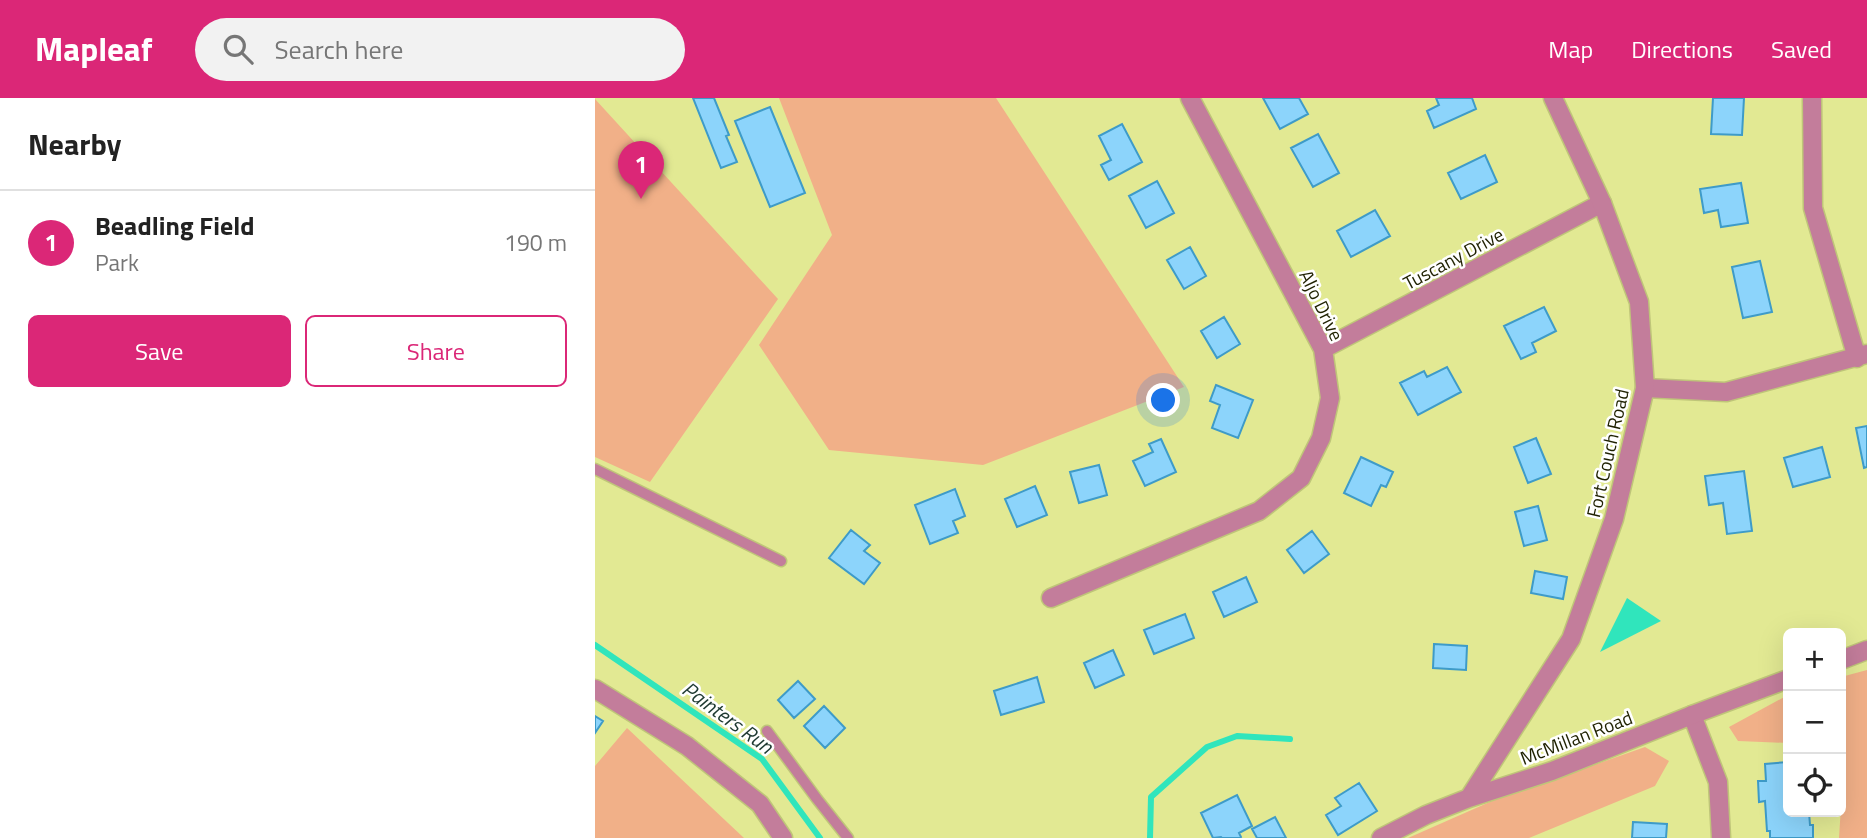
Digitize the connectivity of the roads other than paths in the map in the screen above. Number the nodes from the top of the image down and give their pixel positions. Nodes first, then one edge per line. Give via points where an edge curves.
1 (1190, 98) edge
2 (1553, 98) edge
3 (1812, 98) edge
4 (1602, 202) junction
5 (1323, 349) junction
6 (1862, 356) edge
7 (1645, 388) junction
8 (595, 469) edge
9 (781, 562) dead end
10 (1051, 598) dead end
11 (1867, 650) edge
12 (1846, 658) edge
13 (1783, 681) edge
14 (595, 689) edge
15 (1692, 715) junction
16 (767, 731) dead end
17 (1469, 798) junction
18 (783, 838) edge
19 (848, 838) edge
20 (1381, 838) edge
21 (1721, 838) edge

1 - 5 street, Aljo Drive
2 - 4 street, Fort Couch Road
3 - 6 street via 1813,208
4 - 5 street, Tuscany Drive
4 - 7 street, Fort Couch Road via 1639,302
5 - 10 street, Aljo Drive via 1330,398 1321,438 1301,478 1259,511
6 - 7 street via 1726,392
7 - 17 street, Fort Couch Road via 1614,519 1571,639
8 - 9 lane
11 - 12 street
13 - 15 street, McMillan Road
14 - 18 street via 697,754 760,804
15 - 17 street, McMillan Road via 1552,771
15 - 21 street via 1718,782
16 - 19 lane
17 - 20 street, McMillan Road

